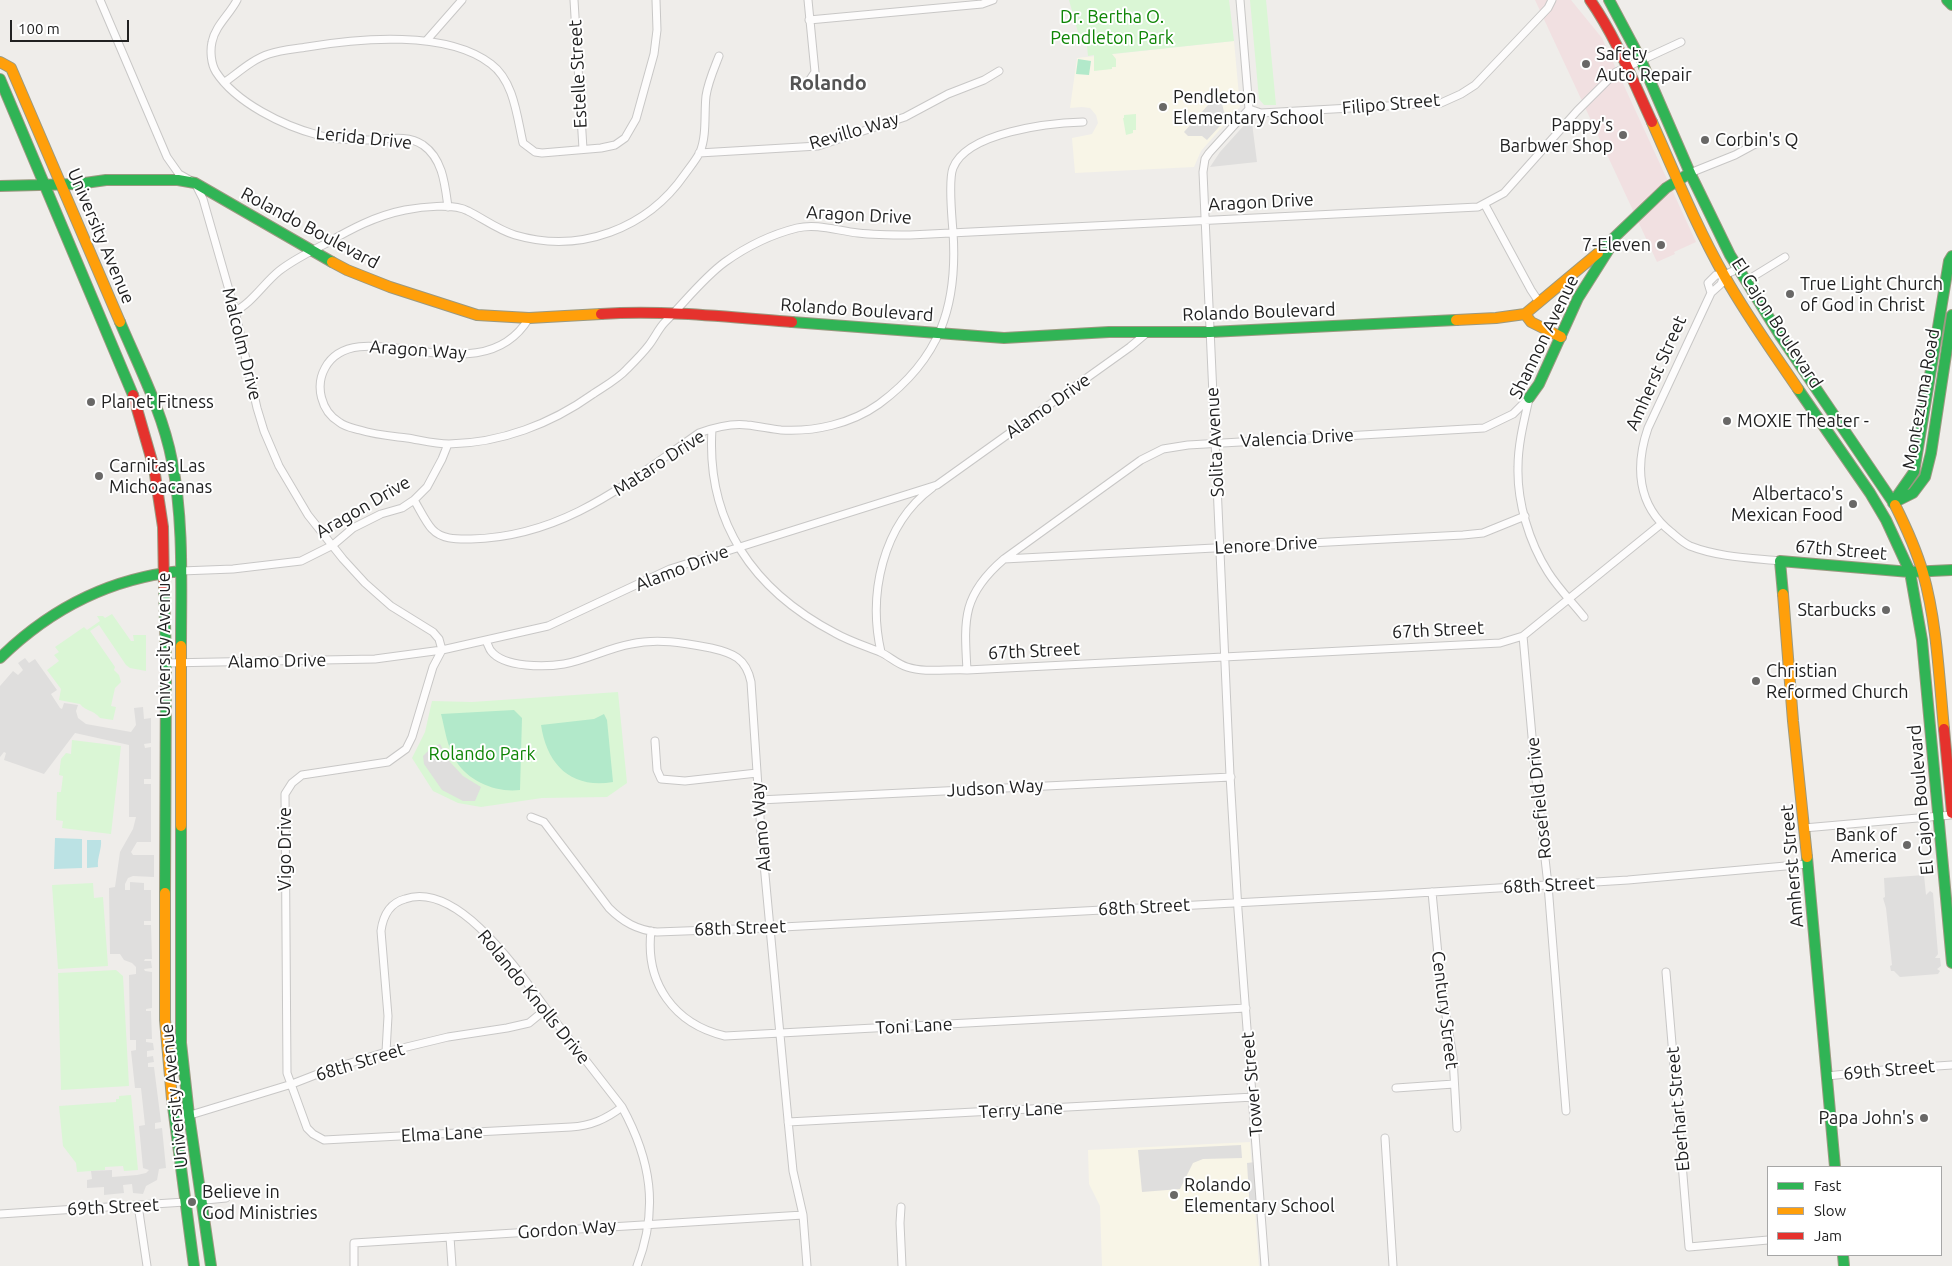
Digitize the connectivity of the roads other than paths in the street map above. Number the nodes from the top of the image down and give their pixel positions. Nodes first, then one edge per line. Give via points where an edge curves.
1 (100, 0) edge
2 (237, 0) edge
3 (462, 0) edge
4 (574, 0) edge
5 (656, 0) edge
6 (808, 0) edge
7 (993, 0) edge
8 (1240, 0) edge
9 (1552, 0) edge
10 (1590, 0) edge
11 (1608, 0) edge
12 (1947, 0) edge
13 (1952, 5) edge
14 (810, 20) junction
15 (426, 41) junction
16 (1681, 42) dead end
17 (719, 56) dead end
18 (1642, 60) junction
19 (0, 62) edge
20 (1627, 66) junction
21 (999, 71) dead end
22 (0, 79) edge
23 (809, 81) dead end
24 (225, 82) junction
25 (1250, 109) junction
26 (1083, 122) dead end
27 (1759, 142) dead end
28 (583, 149) junction
29 (699, 153) junction
30 (1690, 173) junction
31 (1677, 181) junction
32 (44, 184) junction
33 (62, 184) junction
34 (195, 184) junction
35 (0, 186) edge
36 (1485, 204) junction
37 (448, 207) junction
38 (1205, 221) junction
39 (953, 232) junction
40 (1614, 239) junction
41 (310, 250) junction
42 (1952, 256) edge
43 (1785, 257) dead end
44 (1738, 269) junction
45 (1724, 275) junction
46 (1746, 281) junction
47 (1539, 302) junction
48 (234, 311) junction
49 (675, 313) junction
50 (1526, 314) junction
51 (1952, 314) edge
52 (529, 318) junction
53 (1149, 331) junction
54 (940, 332) junction
55 (1210, 332) junction
56 (1561, 337) junction
57 (1932, 360) junction
58 (1529, 398) junction
59 (712, 429) junction
60 (1933, 436) junction
61 (1215, 442) junction
62 (448, 444) junction
63 (937, 485) junction
64 (1913, 493) junction
65 (414, 500) junction
66 (1893, 502) junction
67 (1880, 510) junction
68 (1525, 516) junction
69 (1661, 524) junction
70 (1910, 537) junction
71 (333, 545) junction
72 (738, 547) junction
73 (1220, 548) junction
74 (1004, 559) junction
75 (1780, 561) junction
76 (1952, 570) edge
77 (181, 571) junction
78 (163, 572) junction
79 (1910, 572) junction
80 (1922, 573) junction
81 (1569, 600) junction
82 (1584, 617) dead end
83 (1524, 636) junction
84 (486, 641) junction
85 (442, 650) junction
86 (881, 652) junction
87 (0, 658) edge
88 (1226, 658) junction
89 (181, 662) junction
90 (166, 663) junction
91 (967, 670) junction
92 (656, 741) dead end
93 (757, 773) junction
94 (1231, 778) junction
95 (759, 800) junction
96 (1952, 814) edge
97 (1939, 816) junction
98 (531, 818) dead end
99 (1804, 828) junction
100 (1808, 864) junction
101 (165, 865) junction
102 (181, 865) junction
103 (1548, 885) junction
104 (1432, 892) junction
105 (1238, 902) junction
106 (770, 928) junction
107 (651, 931) junction
108 (1952, 963) edge
109 (1666, 972) dead end
110 (1246, 1008) junction
111 (546, 1009) junction
112 (780, 1033) junction
113 (386, 1052) junction
114 (1952, 1065) edge
115 (1827, 1076) junction
116 (292, 1084) junction
117 (1454, 1084) junction
118 (1396, 1088) dead end
119 (1254, 1097) junction
120 (622, 1107) junction
121 (1566, 1111) dead end
122 (189, 1115) junction
123 (174, 1120) junction
124 (788, 1122) junction
125 (1457, 1128) dead end
126 (1386, 1138) dead end
127 (1835, 1166) edge
128 (226, 1198) dead end
129 (202, 1200) junction
130 (185, 1202) junction
131 (138, 1205) junction
132 (901, 1206) dead end
133 (0, 1214) edge
134 (803, 1215) junction
135 (650, 1223) junction
136 (450, 1237) junction
137 (1767, 1240) edge
138 (147, 1266) edge
139 (194, 1266) edge
140 (211, 1266) edge
141 (354, 1266) edge
142 (452, 1266) edge
143 (637, 1266) edge
144 (807, 1266) edge
145 (902, 1266) edge
146 (1265, 1266) edge
147 (1393, 1266) edge

1 - 34 street, Malcolm Drive via 167,157 178,174
2 - 24 street, Lerida Drive via 216,29 212,42 215,70
3 - 15 street
4 - 28 street, Estelle Street
5 - 28 street via 654,54 636,119 625,138 615,145
6 - 14 street
7 - 14 street via 982,4
8 - 25 street
9 - 25 street, Filipo Street via 1475,84 1441,103 1261,113
10 - 20 main road, El Cajon Boulevard
11 - 18 main road, El Cajon Boulevard
12 - 13 main road
14 - 23 street via 815,72
15 - 24 street via 332,43 271,53 256,59
15 - 28 street via 465,50 492,64 510,88 523,143 529,148 542,153
16 - 18 street, Aragon Drive
17 - 29 street via 707,89 704,137
18 - 20 street, Aragon Drive
18 - 30 main road, El Cajon Boulevard
19 - 33 main road, University Avenue via 11,68
20 - 31 main road, El Cajon Boulevard
20 - 36 street, Aragon Drive via 1616,72 1582,106 1504,193
21 - 29 street, Revillo Way via 905,117 818,146
22 - 32 main road, University Avenue
24 - 37 street, Lerida Drive via 263,112 285,124 320,136 415,141 432,153 439,165
25 - 38 street, Solita Avenue via 1205,159
26 - 39 street, Mataro Drive via 1032,126 988,140 964,152 951,175
27 - 30 street
29 - 37 street via 679,183 651,211 617,230 593,238 553,241 527,238 501,230 467,210
30 - 31 main road
30 - 44 main road, El Cajon Boulevard
31 - 40 main road
31 - 45 main road, El Cajon Boulevard
32 - 33 main road, Rolando Boulevard
32 - 35 main road, Rolando Boulevard
32 - 78 main road, University Avenue via 137,403 154,468 163,527
33 - 34 main road, Rolando Boulevard via 106,180 178,180
33 - 77 main road, University Avenue via 157,408 167,439 178,498
34 - 41 main road, Rolando Boulevard
34 - 48 street, Malcolm Drive via 203,199
36 - 38 street, Aragon Drive via 1478,207
36 - 47 street
37 - 41 street via 420,208 382,216
38 - 39 street, Aragon Drive
38 - 55 street, Solita Avenue
39 - 49 street, Aragon Drive via 910,235 798,228 766,240 726,262 698,286
39 - 54 street, Mataro Drive via 953,283
40 - 47 main road
40 - 56 main road, Shannon Avenue via 1578,298
41 - 48 street via 279,271 244,307
41 - 52 main road, Rolando Boulevard via 347,270 390,287 477,315
42 - 57 main road, Montezuma Road
43 - 46 street
44 - 45 street
44 - 46 main road, El Cajon Boulevard
45 - 67 main road, El Cajon Boulevard
45 - 69 street, Amherst Street via 1721,284 1711,293 1642,445 1639,465 1642,484 1651,509
46 - 66 main road, El Cajon Boulevard
47 - 50 main road
48 - 71 street, Malcolm Drive via 264,431 308,515
49 - 52 main road, Rolando Boulevard
49 - 54 main road, Rolando Boulevard
49 - 62 street, Aragon Drive via 664,322 625,372 574,408 526,430
50 - 55 main road, Rolando Boulevard
50 - 56 main road via 1531,322
51 - 60 main road, Montezuma Road
52 - 62 street, Aragon Way via 512,338 475,354 351,347 339,352 326,367 320,386 322,400 339,423 372,434
53 - 54 main road, Rolando Boulevard via 1004,338
53 - 55 main road, Rolando Boulevard
53 - 63 street, Alamo Drive
54 - 59 street, Mataro Drive via 904,384 879,404 855,417 830,426 804,430 779,430 745,424
55 - 61 street, Solita Avenue
56 - 58 main road, Shannon Avenue
57 - 60 main road via 1938,372 1930,428
57 - 66 main road, Montezuma Road via 1914,472
58 - 61 street, Valencia Drive via 1513,414 1484,428
58 - 68 street, Shannon Avenue via 1518,465
59 - 65 street, Mataro Drive via 699,433 614,492 576,514 541,528 488,538 447,538 432,529
59 - 72 street, 67th Street via 711,458 715,486 727,527
60 - 64 main road, Montezuma Road via 1925,477
61 - 73 street, Solita Avenue
61 - 74 street, Valencia Drive via 1163,449 1141,460
62 - 65 street, Aragon Drive via 428,487
63 - 72 street, Alamo Drive
63 - 86 street via 919,500 902,522 884,560 876,601 876,628
64 - 66 main road, Montezuma Road
64 - 70 main road via 1905,509 1912,530
65 - 71 street, Aragon Drive via 354,528
66 - 67 main road, Montezuma Road
66 - 70 main road, El Cajon Boulevard
67 - 79 main road, El Cajon Boulevard
68 - 73 street, Lenore Drive via 1483,533
68 - 81 street, Shannon Avenue via 1540,558
69 - 75 street, 67th Street via 1687,545 1713,553
69 - 81 street, 67th Street
70 - 80 main road, El Cajon Boulevard
71 - 77 street, Aragon Drive via 301,561
71 - 85 street, Malcolm Drive via 374,592 433,632
72 - 84 street, Alamo Drive via 670,569 548,626
72 - 86 street, 67th Street via 767,582 804,614 849,640
73 - 74 street, Lenore Drive
73 - 88 street, Solita Avenue
74 - 91 street, Valencia Drive via 987,574 974,593 965,626
75 - 79 main road, 67th Street
75 - 99 main road, Amherst Street
76 - 80 main road, 67th Street
77 - 78 main road, Aragon Drive
77 - 89 main road, University Avenue
78 - 87 main road, Aragon Drive via 128,580 91,595 45,620
78 - 90 main road, University Avenue
79 - 80 main road, 67th Street
79 - 97 main road, El Cajon Boulevard via 1922,640
80 - 96 main road, El Cajon Boulevard via 1933,620
81 - 82 street, Shannon Avenue
81 - 83 street, 67th Street
83 - 88 street, 67th Street via 1500,643
83 - 103 street, Rosefield Drive
84 - 85 street, Alamo Drive
84 - 93 street, Alamo Way via 491,652 503,660 535,666 563,664 630,644 661,641 730,652 742,661 752,682
85 - 89 street, Alamo Drive via 374,659
85 - 116 street, Vigo Drive via 433,667 406,749 388,762 302,775 285,794 287,1072
86 - 91 street, 67th Street via 906,667
88 - 91 street, 67th Street
88 - 94 street, Solita Avenue
89 - 90 street, Alamo Drive
89 - 102 main road, University Avenue
90 - 101 main road, University Avenue
92 - 93 street via 657,770 661,779 685,781
93 - 95 street, Alamo Way
94 - 95 street, Judson Way
94 - 105 street, Solita Avenue
95 - 106 street, Alamo Way
96 - 97 street
97 - 99 street
97 - 108 main road, El Cajon Boulevard
98 - 107 street, 68th Street via 544,822 609,908 622,920
99 - 100 main road, Amherst Street
100 - 103 street, 68th Street
100 - 115 main road, Amherst Street
101 - 102 main road
101 - 123 main road, University Avenue via 165,1020
102 - 122 main road, University Avenue via 181,1043
103 - 104 street, 68th Street
103 - 121 street, Rosefield Drive
104 - 105 street, 68th Street
104 - 117 street, Century Street via 1440,986 1453,1058
105 - 106 street, 68th Street
105 - 110 street, Tower Street
106 - 107 street, 68th Street
106 - 112 street, Alamo Way
107 - 112 street, Toni Lane via 651,961 656,981 666,998 687,1020 725,1036
109 - 137 street, Eberhart Street via 1689,1247
110 - 112 street, Toni Lane
110 - 119 street, Tower Street
111 - 113 street, 68th Street via 529,1023
111 - 113 street, Rolando Knolls Drive via 498,946 462,913 431,898 405,898 391,907 382,926 388,1016
111 - 120 street, Rolando Knolls Drive
112 - 124 street, Alamo Way
113 - 116 street, 68th Street
114 - 115 street, 69th Street
115 - 127 main road, Amherst Street
116 - 120 street, Elma Lane via 307,1128 324,1140 585,1127 608,1118
116 - 122 street, 68th Street
117 - 118 street
117 - 125 street, Century Street
119 - 124 street, Terry Lane
119 - 146 street, Tower Street
120 - 135 street, Rolando Knolls Drive via 636,1135 646,1169
122 - 123 street, 68th Street
122 - 129 main road, University Avenue
123 - 130 main road, University Avenue
124 - 134 street, Alamo Way via 792,1170
126 - 147 street
128 - 129 street, 69th Street
129 - 130 street, 69th Street
129 - 140 main road, University Avenue
130 - 131 street, 69th Street
130 - 139 main road, University Avenue
131 - 133 street, 69th Street
131 - 138 street
132 - 145 street
134 - 135 street, Gordon Way
134 - 144 street, Alamo Way
135 - 136 street, Gordon Way
135 - 143 street, Rolando Knolls Drive
136 - 141 street, Gordon Way via 354,1243
136 - 142 street

